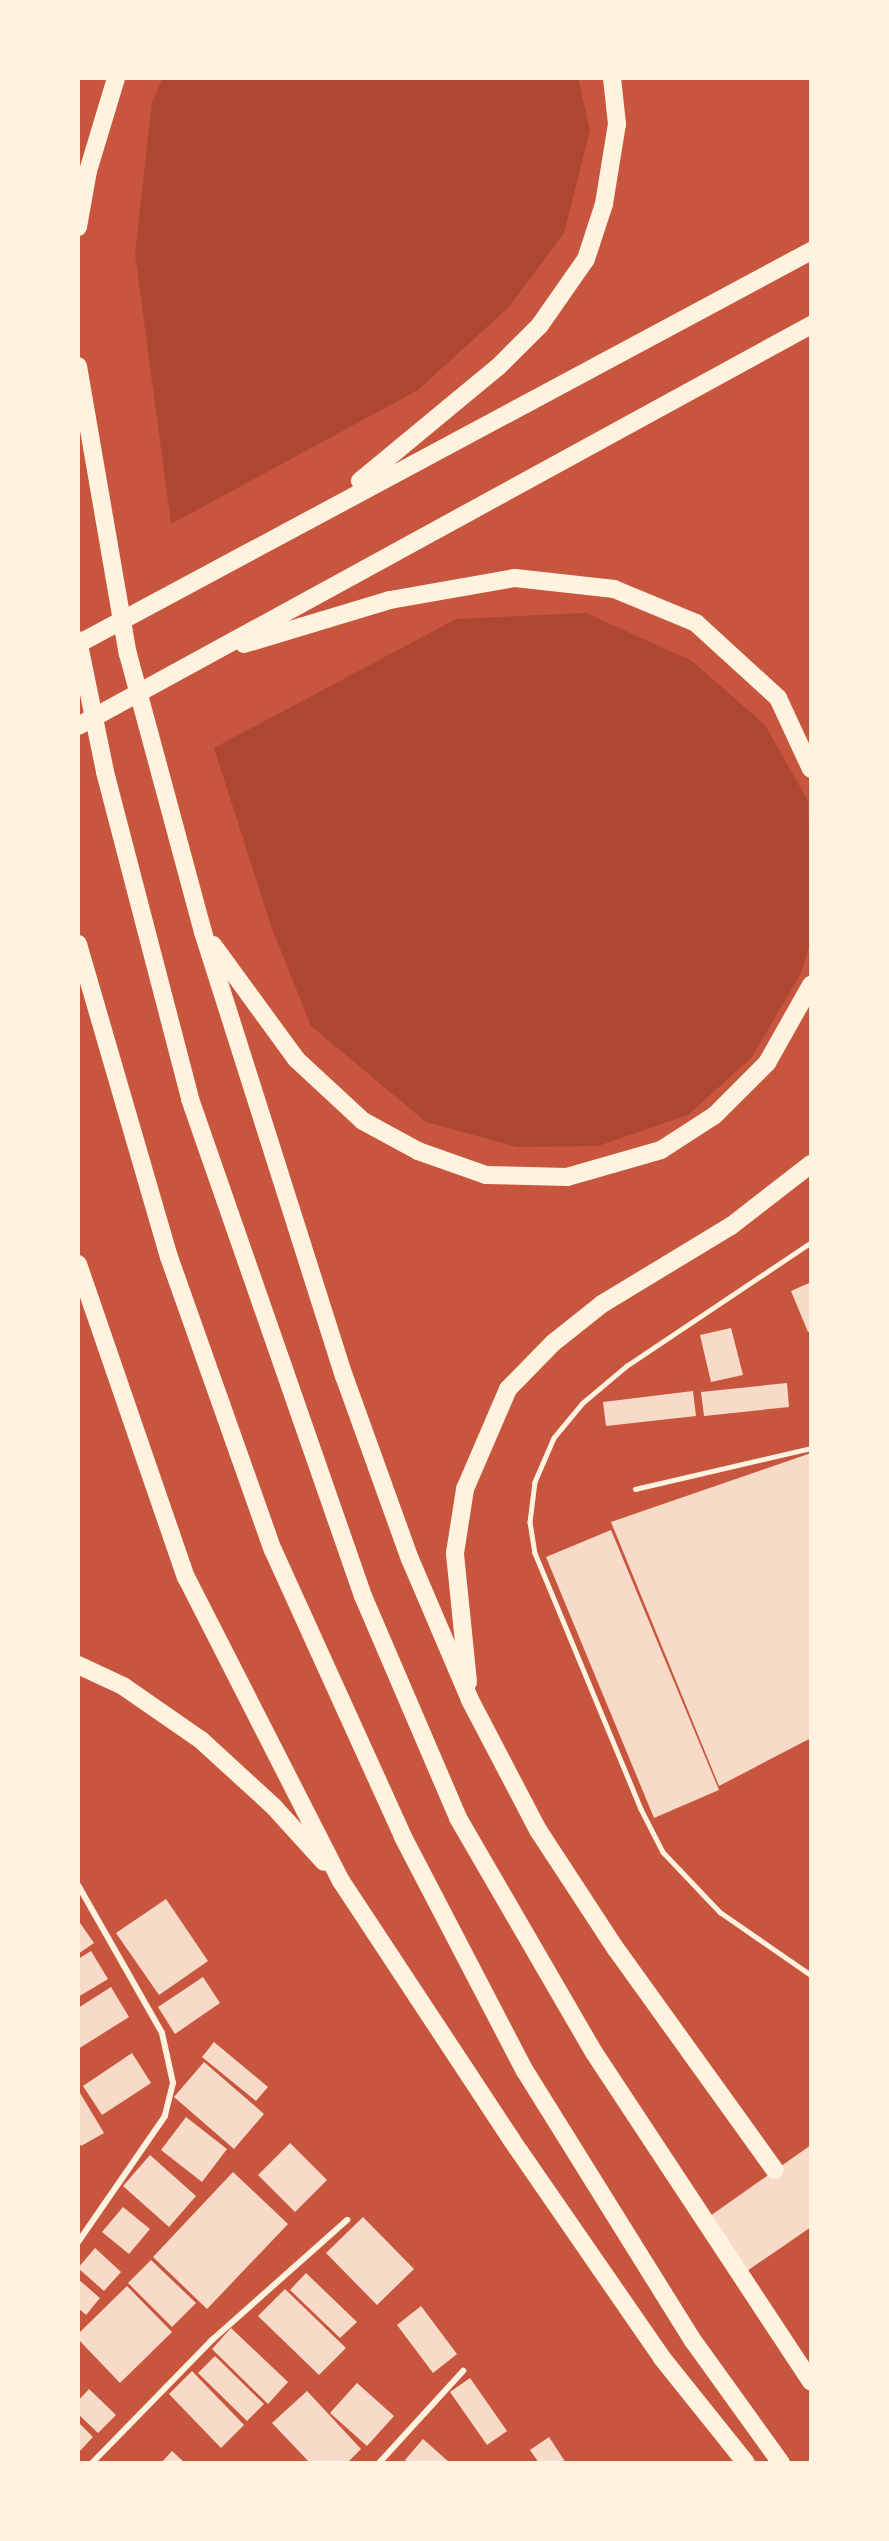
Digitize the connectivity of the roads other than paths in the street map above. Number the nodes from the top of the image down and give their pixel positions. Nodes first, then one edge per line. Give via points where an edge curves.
1 (116, 78) edge
2 (612, 78) edge
3 (78, 227) edge
4 (811, 251) edge
5 (811, 325) edge
6 (78, 366) edge
7 (331, 505) junction
8 (78, 642) edge
9 (207, 655) junction
10 (78, 726) edge
11 (811, 769) edge
12 (203, 932) junction
13 (78, 944) edge
14 (811, 985) edge
15 (811, 1164) edge
16 (811, 1243) edge
17 (78, 1264) edge
18 (811, 1448) edge
19 (635, 1490) dead end
20 (78, 1665) edge
21 (470, 1700) junction
22 (341, 1881) junction
23 (78, 1885) edge
24 (84, 1894) junction
25 (78, 1899) edge
26 (811, 1975) edge
27 (775, 2170) dead end
28 (347, 2220) dead end
29 (78, 2242) edge
30 (464, 2370) dead end
31 (811, 2381) edge
32 (92, 2463) edge
33 (379, 2463) edge
34 (746, 2463) edge
35 (781, 2463) edge

1 - 3 highway via 88,171
2 - 7 highway via 617,124 604,204 586,259 540,325 498,367
4 - 7 highway
5 - 9 highway
6 - 12 highway via 128,654
7 - 8 highway
8 - 31 highway via 105,772 190,1099 363,1596 458,1818 593,2051
9 - 10 highway
9 - 11 highway via 390,600 515,578 615,589 696,623 778,698
12 - 14 highway via 296,1059 363,1121 418,1151 486,1175 567,1177 661,1150 715,1115 767,1063
12 - 21 highway via 344,1376 410,1559
13 - 35 highway via 169,1257 273,1550 403,1837 525,2071 694,2342
15 - 21 highway via 731,1226 602,1304 553,1343 508,1389 465,1489 455,1553
16 - 26 lane via 627,1366 583,1402 554,1438 536,1482 530,1522 534,1553 663,1852 720,1912
17 - 22 highway via 186,1578
18 - 19 lane
20 - 22 highway via 123,1686 201,1740 274,1807
21 - 27 highway via 538,1830
22 - 34 highway via 511,2139 662,2358
23 - 24 street
24 - 25 street
24 - 29 street via 162,2033 173,2083 165,2116
28 - 32 street via 212,2340
30 - 33 street

